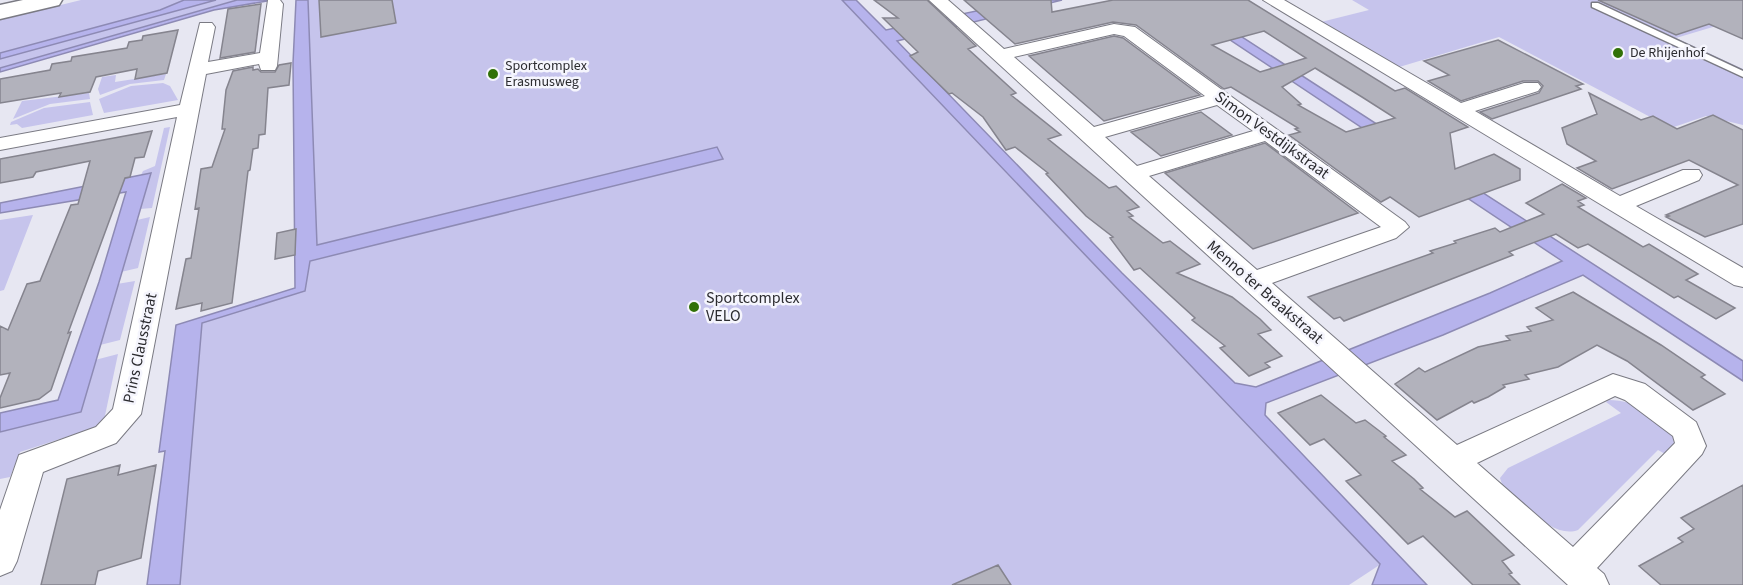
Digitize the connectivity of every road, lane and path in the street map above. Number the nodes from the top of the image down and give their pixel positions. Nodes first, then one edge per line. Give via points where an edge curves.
1 (15, 0) edge
2 (51, 0) edge
3 (938, 0) edge
4 (1272, 0) edge
5 (0, 4) edge
6 (273, 4) dead end
7 (1595, 5) dead end
8 (0, 12) edge
9 (207, 27) dead end
10 (1000, 55) junction
11 (197, 70) junction
12 (1743, 74) edge
13 (1531, 87) dead end
14 (1221, 98) junction
15 (189, 109) junction
16 (1459, 110) junction
17 (1269, 132) junction
18 (1089, 135) junction
19 (0, 144) edge
20 (1133, 174) junction
21 (1691, 174) dead end
22 (1618, 204) junction
23 (1743, 279) edge
24 (1253, 281) junction
25 (1454, 460) junction
26 (0, 561) edge
27 (1583, 577) edge

1 - 5 main road
2 - 8 main road
3 - 10 street, Menno ter Braakstraat
4 - 16 street
6 - 11 street via 269,62
7 - 12 lane
9 - 11 street, Prins Clausstraat
10 - 14 street, Simon Vestdijkstraat via 1114,29 1129,31
10 - 18 street, Menno ter Braakstraat
11 - 15 street, Prins Clausstraat
13 - 16 street
14 - 17 street, Simon Vestdijkstraat
14 - 18 street
15 - 19 street
15 - 26 street, Prins Clausstraat via 126,414 106,435 30,464
16 - 22 street
17 - 20 street
17 - 24 street, Simon Vestdijkstraat via 1397,227
18 - 20 street, Menno ter Braakstraat
20 - 24 street, Menno ter Braakstraat
21 - 22 street
22 - 23 street
24 - 25 street, Menno ter Braakstraat
25 - 27 street, Menno ter Braakstraat
25 - 27 street via 1613,385 1635,392 1686,430 1691,446

